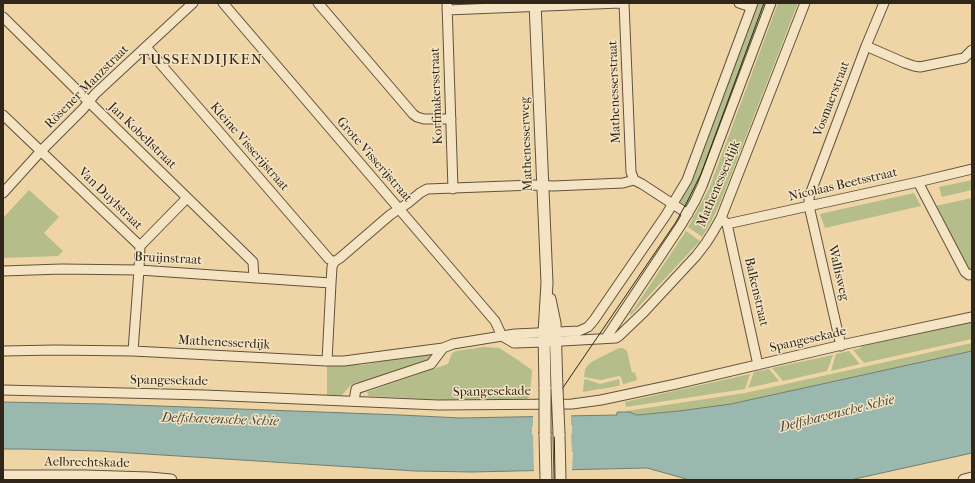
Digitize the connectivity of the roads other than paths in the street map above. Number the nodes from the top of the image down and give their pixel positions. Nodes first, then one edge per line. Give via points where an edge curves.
1 (193, 3) edge
2 (223, 3) edge
3 (318, 3) edge
4 (620, 3) edge
5 (624, 3) edge
6 (739, 3) edge
7 (771, 3) edge
8 (805, 3) edge
9 (884, 3) edge
10 (535, 5) edge
11 (752, 5) edge
12 (447, 7) edge
13 (3, 17) edge
14 (866, 46) junction
15 (146, 47) junction
16 (972, 50) edge
17 (89, 102) junction
18 (3, 115) edge
19 (451, 119) junction
20 (41, 151) junction
21 (972, 169) edge
22 (634, 180) junction
23 (918, 182) junction
24 (543, 185) junction
25 (453, 188) junction
26 (3, 193) edge
27 (187, 198) junction
28 (673, 204) junction
29 (810, 206) junction
30 (400, 209) junction
31 (688, 214) junction
32 (724, 221) junction
33 (140, 246) junction
34 (334, 262) junction
35 (139, 270) junction
36 (3, 271) edge
37 (972, 274) edge
38 (254, 278) junction
39 (331, 283) junction
40 (972, 317) edge
41 (502, 336) junction
42 (549, 337) junction
43 (606, 338) junction
44 (842, 346) junction
45 (443, 348) junction
46 (3, 351) edge
47 (133, 351) junction
48 (327, 361) junction
49 (758, 365) junction
50 (3, 390) edge
51 (354, 401) junction
52 (5, 477) edge
53 (85, 478) edge
54 (972, 478) edge
55 (171, 480) edge
56 (546, 480) edge
57 (560, 480) edge
58 (964, 480) edge

1 - 15 street, Rösener Manzstraat
2 - 30 street, Grote Visserijstraat
3 - 19 street via 413,114 424,119
4 - 10 street
5 - 22 street, Mathenesserstraat via 631,172
6 - 11 street
7 - 31 street, Mathenesserdijk via 702,186
8 - 32 street, Mathenesserdijk
9 - 14 street, Vosmaerstraat
10 - 12 street
10 - 24 street, Mathenesserweg
11 - 28 street, Mathenesserdijk via 690,172
12 - 19 street, Korfmakersstraat
13 - 17 street, Jan Kobellstraat
14 - 16 street via 920,67 964,58
14 - 29 street, Vosmaerstraat via 809,197
15 - 17 street, Rösener Manzstraat
15 - 34 street, Kleine Visserijstraat via 328,259
17 - 20 street, Rösener Manzstraat
17 - 27 street, Jan Kobellstraat
18 - 20 street, Van Duylstraat
19 - 25 street, Korfmakersstraat
20 - 26 street, Rösener Manzstraat
20 - 33 street, Van Duylstraat
21 - 23 street, Nicolaas Beetsstraat
22 - 24 street
22 - 28 street, Mathenesserdijk
23 - 29 street, Nicolaas Beetsstraat
23 - 37 street via 965,272
24 - 25 street
24 - 42 street, Mathenesserweg
25 - 30 street via 427,189
27 - 33 street
27 - 38 street, Jan Kobellstraat via 254,262
28 - 31 street, Mathenesserdijk
28 - 42 street, Mathenesserdijk via 588,327
29 - 32 street, Nicolaas Beetsstraat
29 - 44 street, Wallisweg
30 - 34 street
30 - 41 street, Grote Visserijstraat via 495,321
31 - 43 street, Mathenesserdijk
32 - 43 street, Mathenesserdijk via 696,256 644,312 619,336
32 - 49 street, Balkenstraat
33 - 35 street, Van Duylstraat
34 - 39 street
35 - 36 street, Bruijnstraat
35 - 38 street, Bruijnstraat
35 - 47 street, Van Duylstraat
38 - 39 street, Bruijnstraat
39 - 48 street
40 - 44 street, Spangesekade
41 - 42 street, Mathenesserdijk via 515,334
41 - 45 street, Mathenesserdijk
42 - 43 street, Mathenesserdijk
42 - 56 street, Mathenesserweg, bridge via 545,389
42 - 57 street, Mathenesserweg, bridge via 557,389
44 - 49 street, Spangesekade
45 - 48 street, Mathenesserdijk
45 - 51 street via 431,364 356,389
46 - 47 street, Mathenesserdijk
47 - 48 street, Mathenesserdijk
49 - 51 street, Spangesekade via 601,400 572,404 438,405
50 - 51 street, Spangesekade
52 - 53 street, Aelbrechtskade
53 - 55 street, Aelbrechtskade
54 - 58 street

